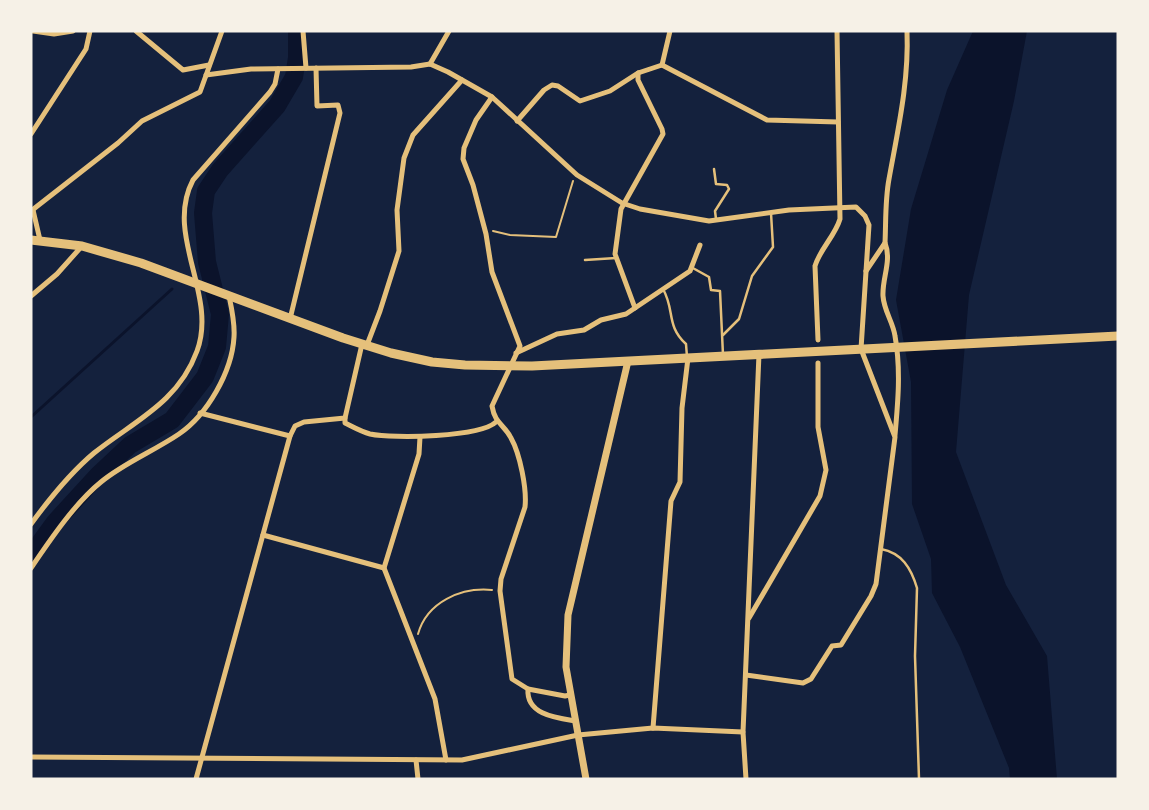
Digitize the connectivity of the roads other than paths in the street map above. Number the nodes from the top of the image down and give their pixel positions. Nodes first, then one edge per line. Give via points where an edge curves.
1 (33, 31) edge
2 (73, 31) edge
3 (90, 31) edge
4 (136, 31) edge
5 (222, 31) edge
6 (303, 31) edge
7 (449, 31) edge
8 (670, 31) edge
9 (837, 31) edge
10 (907, 31) edge
11 (430, 64) junction
12 (209, 65) junction
13 (662, 65) junction
14 (306, 68) junction
15 (316, 68) junction
16 (279, 69) junction
17 (638, 73) junction
18 (206, 75) junction
19 (462, 80) junction
20 (492, 97) junction
21 (517, 121) junction
22 (838, 122) junction
23 (31, 134) edge
24 (714, 169) dead end
25 (622, 203) junction
26 (839, 208) junction
27 (32, 210) edge
28 (771, 212) junction
29 (716, 220) junction
30 (36, 240) edge
31 (886, 244) junction
32 (700, 245) dead end
33 (82, 246) junction
34 (616, 258) junction
35 (585, 260) dead end
36 (691, 267) junction
37 (866, 271) junction
38 (197, 285) junction
39 (663, 289) junction
40 (31, 296) edge
41 (229, 296) junction
42 (635, 308) junction
43 (290, 319) junction
44 (723, 335) junction
45 (1118, 336) edge
46 (818, 340) dead end
47 (364, 345) junction
48 (866, 349) junction
49 (516, 353) junction
50 (759, 354) junction
51 (723, 356) junction
52 (688, 358) junction
53 (628, 361) junction
54 (818, 362) dead end
55 (509, 367) junction
56 (200, 414) junction
57 (346, 418) junction
58 (496, 422) junction
59 (290, 436) junction
60 (420, 437) junction
61 (894, 437) junction
62 (31, 524) edge
63 (263, 535) junction
64 (881, 549) junction
65 (31, 568) edge
66 (384, 568) junction
67 (749, 619) junction
68 (746, 675) junction
69 (528, 689) junction
70 (570, 695) junction
71 (576, 721) junction
72 (653, 728) junction
73 (743, 732) junction
74 (578, 735) junction
75 (31, 756) edge
76 (202, 758) junction
77 (416, 760) junction
78 (446, 760) junction
79 (196, 779) edge
80 (418, 779) edge
81 (586, 779) edge
82 (746, 779) edge
83 (919, 779) edge

1 - 2 street via 54,34
3 - 23 street via 86,49
4 - 12 street via 183,70
5 - 12 street
6 - 14 street
7 - 11 street
8 - 13 street
9 - 22 street
10 - 31 street via 908,60 900,127 889,179
11 - 15 street
11 - 19 street
12 - 18 street
13 - 17 street
13 - 22 street via 767,120
14 - 15 street
14 - 16 street
15 - 43 street via 317,106 338,105 340,114
16 - 18 street
16 - 38 street via 270,92 189,187 185,228
17 - 21 street via 610,91 580,101 552,85
17 - 25 street via 638,80 662,134
18 - 27 street via 200,92 142,121
19 - 20 street
19 - 47 street via 419,127 406,153 397,210 399,251 380,311
20 - 21 street
20 - 49 street via 476,120 464,148 463,159 486,231 492,272 520,346
21 - 25 street via 577,175
22 - 26 street
24 - 29 lane via 716,184 728,189 716,211
25 - 29 street via 685,217
25 - 34 street
26 - 28 street
26 - 37 street via 856,207 869,224
26 - 46 street via 838,226 815,266
27 - 30 street
28 - 29 street
28 - 44 lane via 773,247 752,276 739,319
30 - 33 highway
31 - 37 street
31 - 61 street via 889,252 883,296 895,332 898,354 899,398
32 - 36 street
33 - 38 highway via 141,263
33 - 40 street
34 - 35 lane
34 - 42 street
36 - 39 street via 690,271
36 - 44 lane via 709,277 712,290 720,291 720,328
37 - 48 street
38 - 41 highway
38 - 62 street via 202,309 202,334 184,377 156,410 72,473
39 - 42 street
39 - 52 lane via 672,326 686,344
41 - 43 highway
41 - 56 street via 234,340 227,368
42 - 49 street via 584,330 557,334
43 - 47 highway
44 - 51 lane
45 - 48 highway
47 - 55 highway via 432,362
47 - 57 street
48 - 50 highway
48 - 61 street
49 - 55 street
50 - 51 highway
50 - 67 street
51 - 52 highway
52 - 53 highway
52 - 72 street via 682,408 680,482 671,501
53 - 55 highway
53 - 70 street via 568,615 566,650
54 - 67 street via 818,428 826,470 820,496
55 - 58 street via 492,406
56 - 59 street
56 - 65 street via 181,433 99,484 56,532
57 - 59 street via 304,422 295,426
57 - 60 street via 345,423 370,434
58 - 60 street via 490,428 477,431
58 - 69 street via 511,438 526,495 500,591 512,679
59 - 63 street
60 - 66 street via 419,454
61 - 64 street
63 - 66 street
63 - 76 street
64 - 68 street via 871,596 841,645 832,646 811,679 803,682
64 - 83 lane via 898,555 914,577 917,588 915,656
66 - 78 street via 434,699
67 - 68 street
68 - 73 street
69 - 70 street
69 - 71 street via 527,697 536,710 547,716
70 - 71 street
71 - 74 street
72 - 73 street
72 - 74 street
73 - 82 street
74 - 78 street via 462,760
74 - 81 street
75 - 76 street
76 - 77 street
76 - 79 street
77 - 78 street
77 - 80 street

